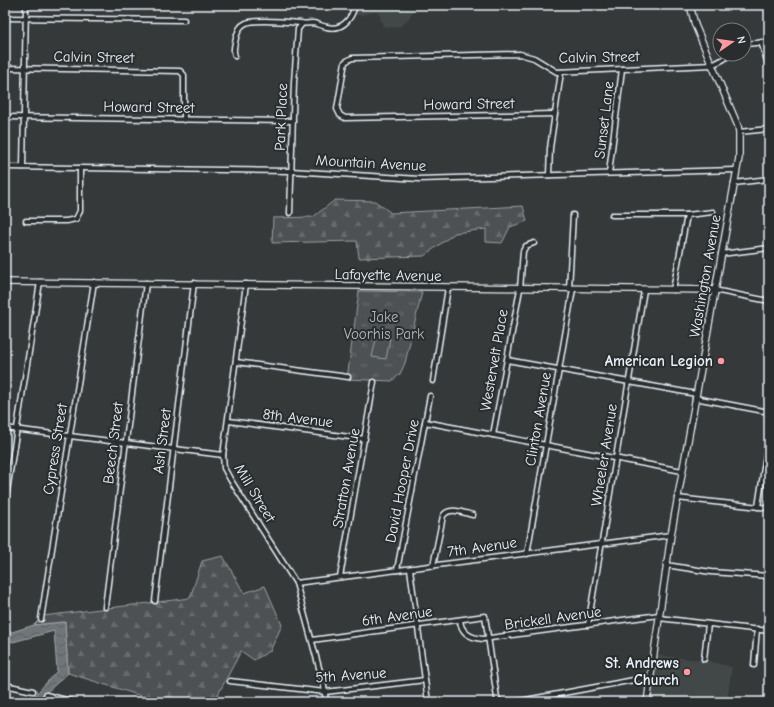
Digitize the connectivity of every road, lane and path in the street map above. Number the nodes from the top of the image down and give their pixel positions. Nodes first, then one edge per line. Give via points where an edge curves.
1 (26, 5) edge
2 (354, 5) edge
3 (690, 5) edge
4 (5, 18) edge
5 (26, 18) junction
6 (184, 20) dead end
7 (302, 24) junction
8 (761, 42) junction
9 (769, 42) edge
10 (752, 43) edge
11 (235, 56) dead end
12 (718, 62) edge
13 (712, 65) junction
14 (769, 67) edge
15 (5, 68) edge
16 (25, 68) junction
17 (622, 69) junction
18 (561, 72) junction
19 (338, 113) joint
20 (555, 114) junction
21 (5, 118) edge
22 (24, 118) junction
23 (184, 120) junction
24 (293, 121) junction
25 (769, 129) edge
26 (739, 132) junction
27 (5, 167) edge
28 (24, 167) junction
29 (80, 168) junction
30 (736, 170) junction
31 (291, 171) junction
32 (609, 173) junction
33 (549, 175) junction
34 (769, 179) edge
35 (734, 183) junction
36 (713, 212) dead end
37 (290, 213) dead end
38 (573, 215) dead end
39 (612, 215) dead end
40 (687, 215) junction
41 (26, 221) dead end
42 (534, 243) dead end
43 (769, 248) edge
44 (721, 254) junction
45 (5, 282) edge
46 (40, 282) junction
47 (94, 282) junction
48 (146, 283) junction
49 (194, 284) junction
50 (246, 284) junction
51 (448, 288) junction
52 (520, 289) junction
53 (571, 289) junction
54 (644, 290) junction
55 (673, 290) junction
56 (714, 290) junction
57 (769, 301) edge
58 (507, 360) junction
59 (236, 362) junction
60 (559, 369) junction
61 (348, 377) dead end
62 (433, 380) dead end
63 (374, 382) dead end
64 (629, 382) junction
65 (430, 396) dead end
66 (696, 396) junction
67 (769, 412) edge
68 (229, 421) junction
69 (425, 422) junction
70 (5, 428) edge
71 (16, 430) junction
72 (769, 434) edge
73 (493, 435) junction
74 (70, 436) junction
75 (365, 439) junction
76 (126, 443) junction
77 (546, 445) junction
78 (173, 449) junction
79 (223, 455) junction
80 (616, 459) junction
81 (682, 471) junction
82 (677, 498) junction
83 (5, 504) edge
84 (758, 507) junction
85 (769, 508) edge
86 (473, 515) dead end
87 (671, 534) junction
88 (602, 544) junction
89 (527, 554) junction
90 (666, 565) junction
91 (433, 566) junction
92 (410, 569) junction
93 (397, 570) junction
94 (769, 576) edge
95 (340, 577) junction
96 (296, 583) junction
97 (155, 601) dead end
98 (105, 607) dead end
99 (659, 616) junction
100 (41, 619) dead end
101 (460, 620) junction
102 (708, 624) junction
103 (418, 625) junction
104 (588, 625) junction
105 (758, 629) junction
106 (769, 630) edge
107 (488, 639) junction
108 (312, 640) junction
109 (704, 659) dead end
110 (754, 665) dead end
111 (650, 677) junction
112 (425, 680) junction
113 (230, 681) dead end
114 (5, 685) edge
115 (33, 691) dead end
116 (325, 692) junction
117 (46, 695) dead end
118 (74, 702) edge
119 (326, 702) edge
120 (428, 702) edge
121 (500, 702) edge
122 (515, 702) edge
123 (647, 702) edge

1 - 5 street
2 - 7 street via 350,19 343,25 328,27 315,23
3 - 13 main road, Washington Avenue via 694,25
4 - 5 street
5 - 6 street
5 - 16 street
7 - 11 street via 245,23 238,32
7 - 24 street, Park Place via 298,29
8 - 9 street
8 - 10 street
8 - 14 street
12 - 13 street, Calvin Street
13 - 17 street, Calvin Street
13 - 26 main road, Washington Avenue
15 - 16 street, Calvin Street
16 - 22 street
16 - 23 street, Calvin Street via 180,71 183,73
17 - 18 street, Calvin Street
17 - 32 street, Sunset Lane
18 - 19 street, Calvin Street via 520,54 350,58 345,62
18 - 20 street
19 - 20 street, Howard Street via 345,118
20 - 33 street
21 - 22 street, Howard Street
22 - 23 street, Howard Street
22 - 28 street
23 - 24 street, Howard Street
24 - 31 street, Park Place
25 - 26 street
26 - 30 main road, Washington Avenue via 739,158
27 - 28 street, Mountain Avenue
28 - 29 street, Mountain Avenue
29 - 31 street, Mountain Avenue
29 - 41 street via 80,211 76,219
30 - 32 street, Mountain Avenue
30 - 35 main road, Washington Avenue
31 - 33 street, Mountain Avenue via 404,178
31 - 37 street, Park Place
32 - 33 street, Mountain Avenue
34 - 35 street
35 - 44 main road, Washington Avenue
36 - 40 street
38 - 53 street, Clinton Avenue
39 - 40 street
40 - 55 street
42 - 52 street, Westervelt Place via 526,246 523,251
43 - 44 street
44 - 56 main road, Washington Avenue
45 - 46 main road, Lafayette Avenue
46 - 47 main road, Lafayette Avenue
46 - 71 street
47 - 48 main road, Lafayette Avenue
47 - 74 street, Cypress Street
48 - 49 main road, Lafayette Avenue
48 - 76 street, Beech Street
49 - 50 main road, Lafayette Avenue
49 - 78 street, Ash Street
50 - 51 main road, Lafayette Avenue
50 - 59 street, Mill Street
51 - 52 main road, Lafayette Avenue
51 - 62 street
52 - 53 main road, Lafayette Avenue
52 - 58 street, Westervelt Place
53 - 54 main road, Lafayette Avenue
53 - 60 street, Clinton Avenue
54 - 55 main road, Lafayette Avenue
54 - 64 street, Wheeler Avenue
55 - 56 main road, Lafayette Avenue
56 - 57 street, Lafayette Avenue
56 - 66 main road, Washington Avenue
58 - 60 street
58 - 73 street, Westervelt Place
59 - 61 street
59 - 68 street, Mill Street
60 - 64 street
60 - 77 street, Clinton Avenue
63 - 75 street, Stratton Avenue
64 - 66 street
64 - 80 street, Wheeler Avenue
65 - 69 street, David Hooper Drive
66 - 67 street
66 - 81 main road, Washington Avenue
68 - 75 street, 8th Avenue
68 - 79 street, Mill Street
69 - 73 street
69 - 93 street, David Hooper Drive
70 - 71 street
71 - 74 street
71 - 83 street
72 - 84 street
73 - 77 street
74 - 76 street
74 - 100 street, Cypress Street
75 - 95 street, Stratton Avenue
76 - 78 street
76 - 98 street, Beech Street
77 - 80 street
77 - 89 street, Clinton Avenue
78 - 79 street
78 - 97 street, Ash Street
79 - 96 street, Mill Street via 226,472
80 - 81 street
80 - 88 street, Wheeler Avenue
81 - 82 main road, Washington Avenue
82 - 84 street
82 - 87 main road, Washington Avenue
84 - 85 street
86 - 91 street via 451,510 445,512
87 - 88 street, 7th Avenue
87 - 90 main road, Washington Avenue
88 - 89 street, 7th Avenue
88 - 104 street, Wheeler Avenue
89 - 91 street, 7th Avenue
90 - 94 street via 711,572
90 - 99 main road, Washington Avenue
91 - 92 street, 7th Avenue
92 - 93 street, 7th Avenue
92 - 103 street
93 - 95 street, 7th Avenue
95 - 96 street, 7th Avenue
96 - 108 street, Mill Street
99 - 102 street, Brickell Avenue
99 - 104 street, Brickell Avenue
99 - 111 main road, Washington Avenue
101 - 103 street, 6th Avenue
101 - 107 street, Brickell Avenue via 461,627 467,634
101 - 107 street, 6th Avenue via 485,616
102 - 105 street, Brickell Avenue
102 - 109 street
103 - 108 street, 6th Avenue
103 - 112 street
104 - 107 street, Brickell Avenue
105 - 106 street, Brickell Avenue
105 - 110 street
107 - 121 street via 497,698
108 - 116 street, Mill Street
111 - 122 street
111 - 123 main road, Washington Avenue
112 - 116 street, 5th Avenue
112 - 120 street
113 - 116 street, 5th Avenue
114 - 115 street
116 - 119 street, Mill Street
117 - 118 street

